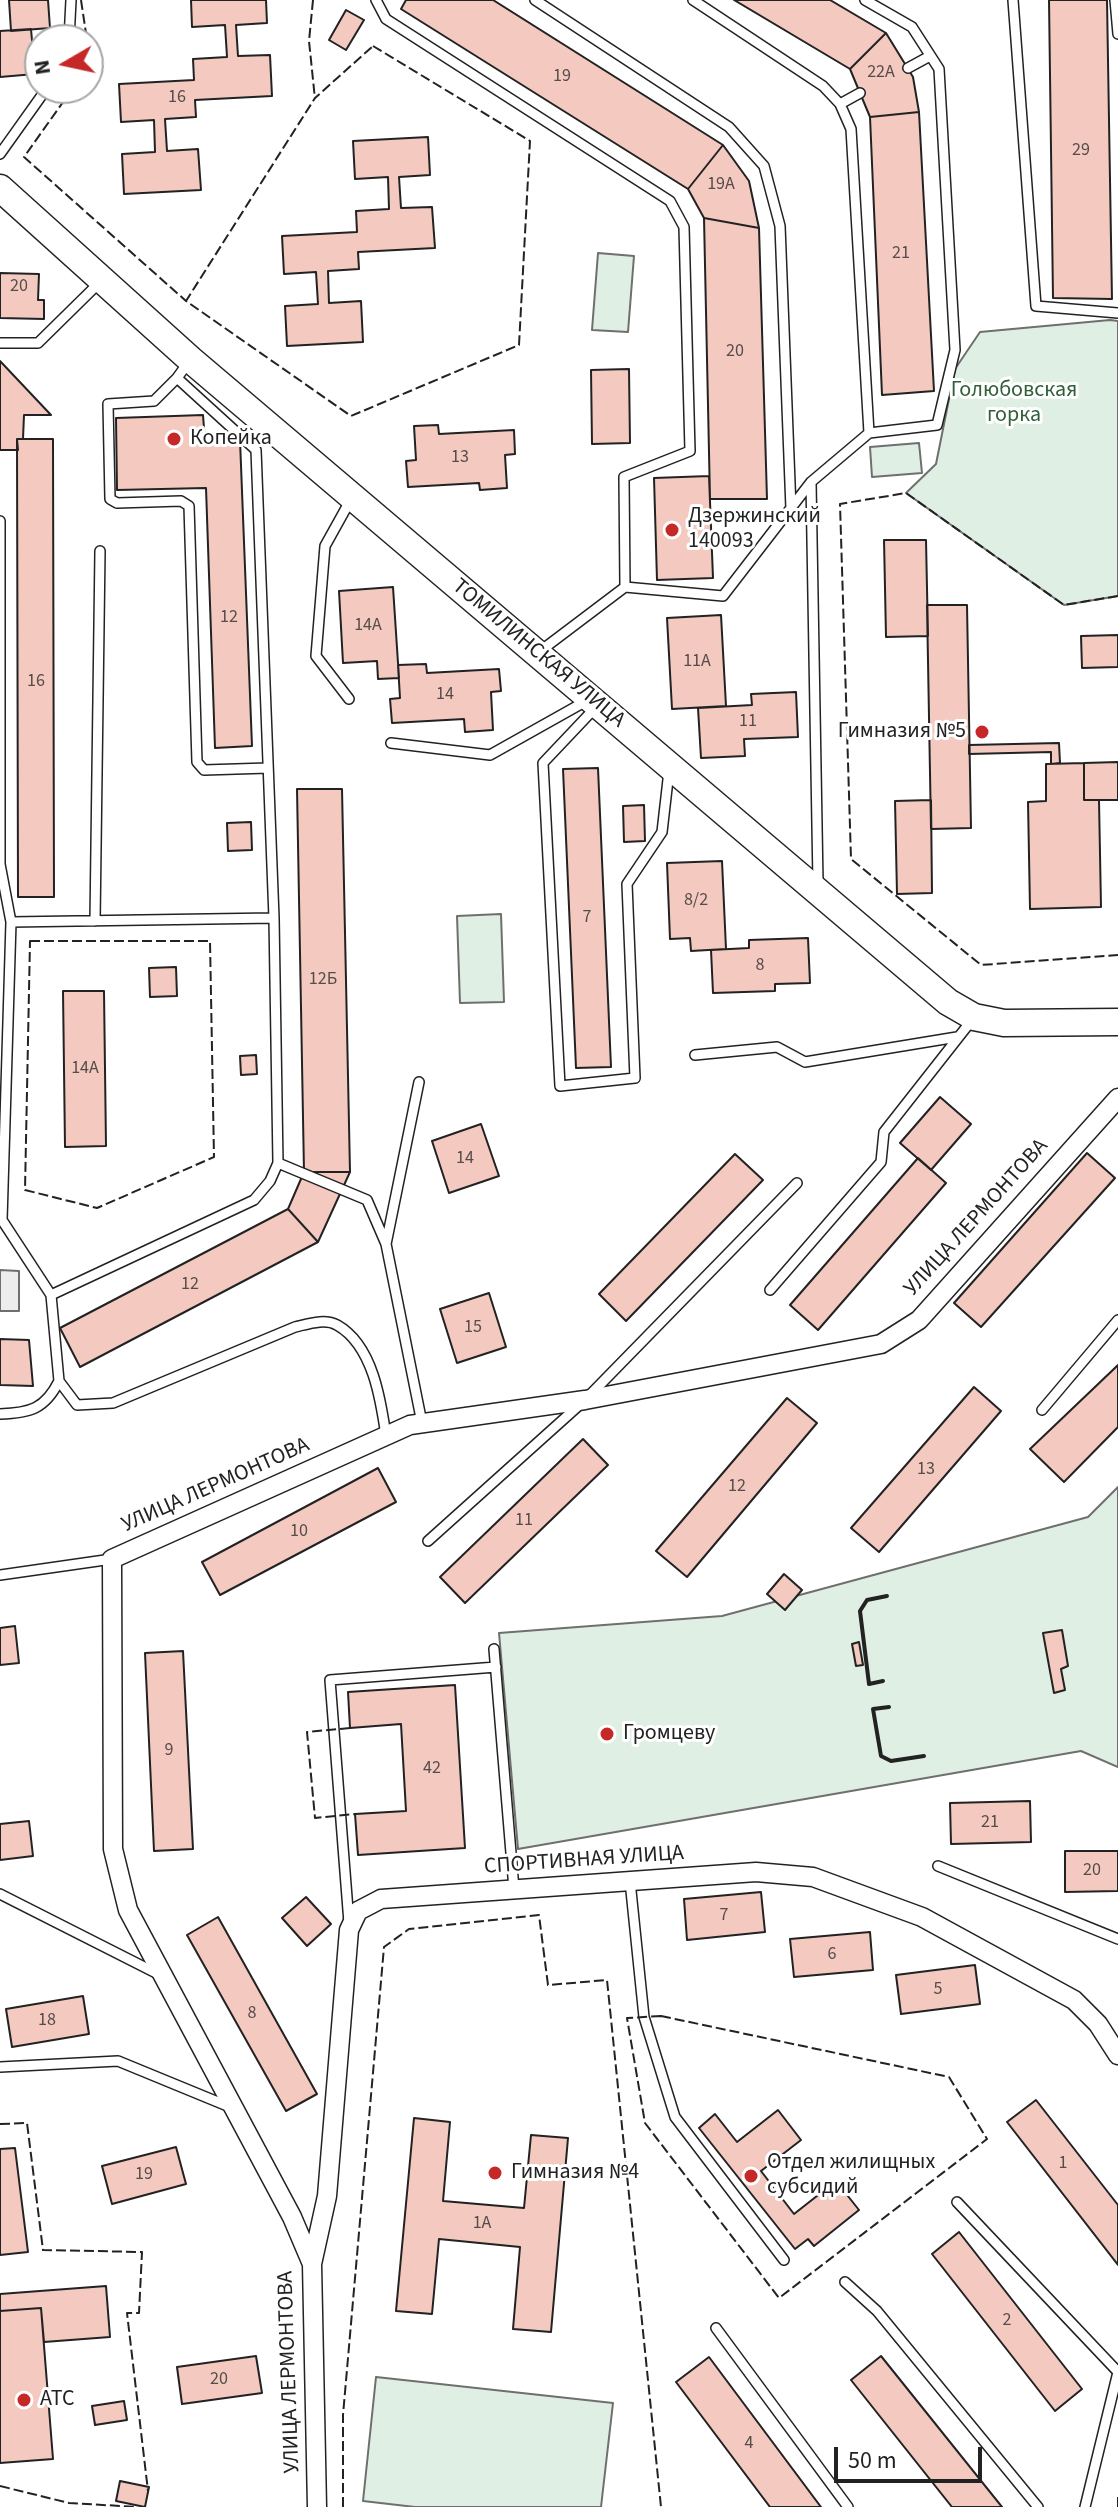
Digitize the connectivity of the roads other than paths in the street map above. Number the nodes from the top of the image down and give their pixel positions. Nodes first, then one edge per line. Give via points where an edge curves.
1 (71, 0) edge
2 (376, 0) edge
3 (535, 0) edge
4 (693, 0) edge
5 (865, 0) edge
6 (1013, 0) edge
7 (1115, 0) edge
8 (70, 24) edge
9 (1118, 34) edge
10 (930, 56) junction
11 (908, 68) dead end
12 (860, 93) dead end
13 (36, 104) edge
14 (840, 104) junction
15 (0, 154) edge
16 (0, 188) edge
17 (102, 279) junction
18 (1118, 313) edge
19 (0, 343) edge
20 (184, 369) junction
21 (869, 433) junction
22 (811, 482) junction
23 (352, 498) junction
24 (791, 509) junction
25 (0, 521) edge
26 (100, 551) dead end
27 (625, 587) junction
28 (536, 654) junction
29 (349, 699) dead end
30 (595, 701) junction
31 (391, 743) dead end
32 (670, 765) junction
33 (268, 768) junction
34 (0, 864) edge
35 (818, 888) junction
36 (274, 918) junction
37 (95, 921) junction
38 (11, 922) junction
39 (974, 1017) junction
40 (1118, 1022) edge
41 (957, 1037) junction
42 (695, 1055) dead end
43 (419, 1082) dead end
44 (1118, 1098) edge
45 (278, 1163) junction
46 (797, 1183) dead end
47 (1, 1220) edge
48 (386, 1244) junction
49 (770, 1290) dead end
50 (51, 1295) junction
51 (1118, 1320) edge
52 (59, 1381) junction
53 (585, 1400) junction
54 (1042, 1410) dead end
55 (0, 1414) edge
56 (422, 1423) junction
57 (386, 1436) junction
58 (428, 1541) dead end
59 (112, 1559) junction
60 (0, 1575) edge
61 (494, 1649) dead end
62 (496, 1667) junction
63 (938, 1866) dead end
64 (630, 1881) junction
65 (514, 1889) junction
66 (0, 1894) edge
67 (349, 1930) junction
68 (1118, 1939) edge
69 (165, 1977) junction
70 (1118, 2055) edge
71 (0, 2067) edge
72 (233, 2109) junction
73 (957, 2202) dead end
74 (784, 2260) dead end
75 (312, 2264) junction
76 (845, 2282) dead end
77 (716, 2328) dead end
78 (1118, 2372) edge
79 (317, 2507) edge
80 (848, 2507) edge
81 (1038, 2507) edge
82 (1085, 2507) edge

1 - 8 lane
2 - 27 lane via 386,19 670,201 684,227 690,451 624,477
3 - 24 lane via 729,127 764,166 780,226
4 - 14 lane via 823,86
5 - 10 lane via 912,27
6 - 18 lane via 1036,306
7 - 9 lane
10 - 11 lane
10 - 21 lane via 939,69 955,350 937,425
12 - 14 lane
13 - 15 lane
14 - 21 lane via 851,129
16 - 17 street, ТОМИЛИНСКАЯ УЛИЦА
17 - 19 lane via 38,343
17 - 20 street, ТОМИЛИНСКАЯ УЛИЦА
20 - 23 street, ТОМИЛИНСКАЯ УЛИЦА
20 - 33 lane via 256,450
20 - 33 lane via 154,401 108,404 110,499 181,501 189,506 197,762 204,770
21 - 22 lane
22 - 24 lane
22 - 35 lane
23 - 28 street, ТОМИЛИНСКАЯ УЛИЦА
23 - 29 lane via 325,546 316,656
24 - 27 lane via 723,596
25 - 34 lane
26 - 37 lane
27 - 28 lane
28 - 30 street, ТОМИЛИНСКАЯ УЛИЦА
30 - 31 lane via 490,755
30 - 32 street, ТОМИЛИНСКАЯ УЛИЦА
30 - 32 lane via 543,763 560,1086 635,1078 627,884 662,832
32 - 35 street, ТОМИЛИНСКАЯ УЛИЦА
33 - 36 lane
34 - 38 lane
35 - 39 street, ТОМИЛИНСКАЯ УЛИЦА via 948,1002
36 - 37 lane
36 - 45 lane
37 - 38 lane
38 - 47 lane
39 - 40 street, ТОМИЛИНСКАЯ УЛИЦА via 1015,1023
39 - 41 lane
41 - 42 lane via 805,1062 777,1047
41 - 49 lane via 884,1132 881,1162
43 - 48 lane
44 - 53 street, УЛИЦА ЛЕРМОНТОВА via 919,1320 881,1344
45 - 48 lane via 367,1200
45 - 50 lane via 254,1200
46 - 53 lane
47 - 50 lane
48 - 56 lane
50 - 52 lane
51 - 54 lane
52 - 55 lane via 41,1407 25,1414
52 - 57 lane via 77,1405 113,1403 320,1321 338,1325 374,1373
53 - 56 street, УЛИЦА ЛЕРМОНТОВА
53 - 58 lane
56 - 57 street, УЛИЦА ЛЕРМОНТОВА
57 - 59 street, УЛИЦА ЛЕРМОНТОВА
59 - 60 lane
59 - 69 street, УЛИЦА ЛЕРМОНТОВА via 113,1849 128,1910
61 - 62 lane
62 - 65 lane
62 - 67 lane via 330,1680
63 - 68 lane
64 - 65 street, СПОРТИВНАЯ УЛИЦА
64 - 70 street, СПОРТИВНАЯ УЛИЦА via 756,1872 813,1877 922,1917 1074,2000
64 - 74 lane via 644,2017 675,2117
65 - 67 street, СПОРТИВНАЯ УЛИЦА via 381,1899 358,1911
66 - 69 lane
67 - 75 street via 327,2196
69 - 72 street, УЛИЦА ЛЕРМОНТОВА
71 - 72 lane via 118,2061
72 - 75 street, УЛИЦА ЛЕРМОНТОВА
73 - 78 lane
75 - 79 street, УЛИЦА ЛЕРМОНТОВА
76 - 81 lane via 877,2311
77 - 80 lane
78 - 82 lane

